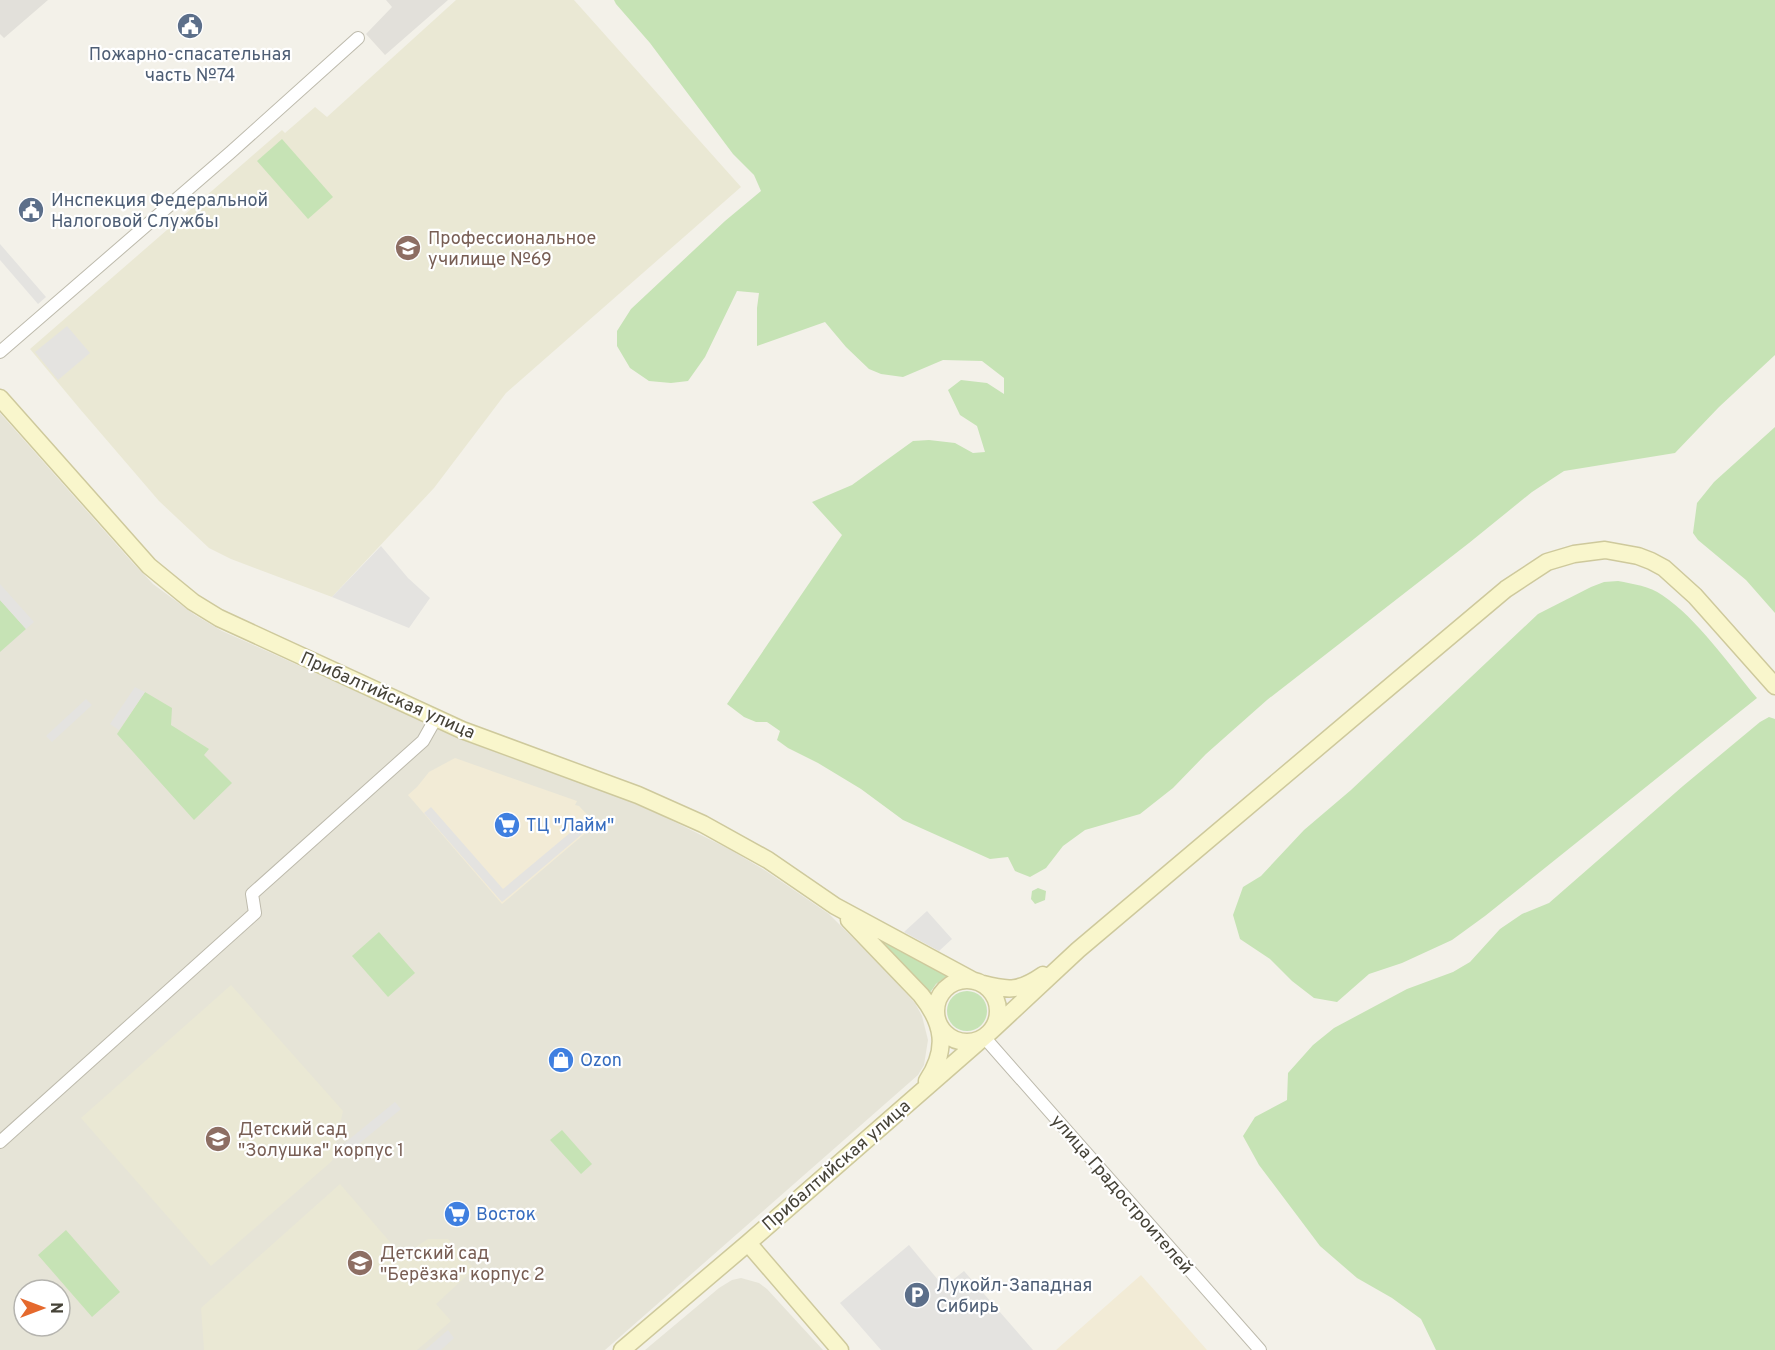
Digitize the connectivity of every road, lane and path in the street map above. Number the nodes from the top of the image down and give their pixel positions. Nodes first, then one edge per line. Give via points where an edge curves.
1 (358, 38) dead end
2 (0, 352) edge
3 (0, 398) edge
4 (1775, 686) edge
5 (436, 718) junction
6 (864, 928) junction
7 (1078, 950) junction
8 (977, 982) junction
9 (937, 1018) junction
10 (987, 1034) junction
11 (922, 1090) junction
12 (0, 1142) edge
13 (748, 1243) junction
14 (622, 1350) edge
15 (840, 1350) edge
16 (1260, 1350) edge

1 - 2 street
3 - 5 street, Прибалтийская улица via 149,566 193,602 250,634
4 - 7 street via 1695,596 1664,568 1638,556 1605,550 1553,560 1506,589
5 - 6 street, Прибалтийская улица via 703,824 768,860
5 - 12 street via 423,741 252,894 255,913
6 - 8 street, Прибалтийская улица
6 - 9 street, Прибалтийская улица
7 - 8 street via 1016,988 1000,989
7 - 10 street, Прибалтийская улица
8 - 9 street via 960,981 946,989 937,1002
8 - 10 street via 991,992 997,1005 996,1020
9 - 10 street via 943,1031 955,1040 970,1042
9 - 11 street, Прибалтийская улица via 941,1052
10 - 11 street, Прибалтийская улица
10 - 16 street, улица Градостроителей
11 - 13 street, Прибалтийская улица
13 - 14 street
13 - 15 street, Прибалтийская улица

